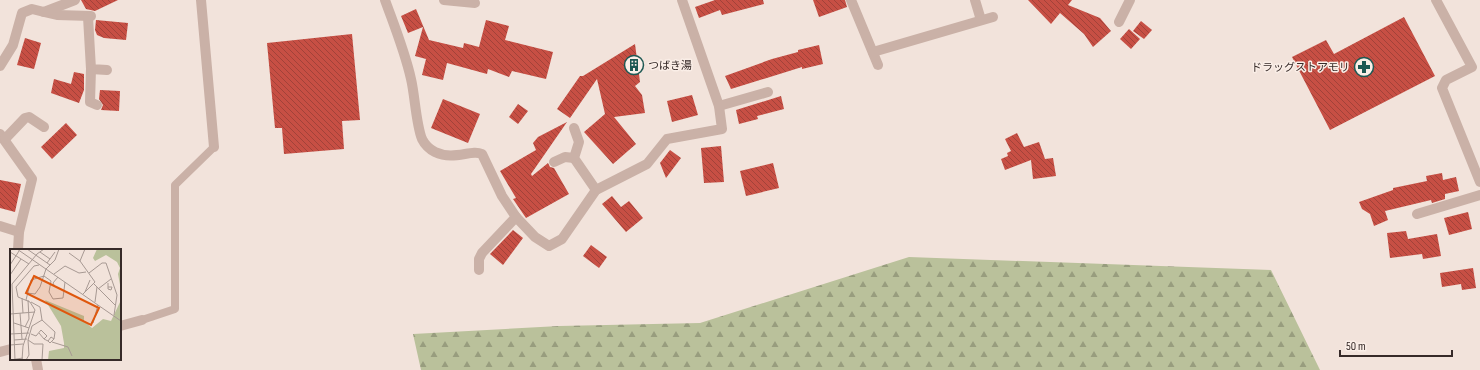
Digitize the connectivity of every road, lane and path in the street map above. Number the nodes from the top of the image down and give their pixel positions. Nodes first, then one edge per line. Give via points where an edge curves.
1 (75, 0) edge
2 (201, 0) edge
3 (385, 0) edge
4 (444, 0) edge
5 (682, 0) edge
6 (851, 0) edge
7 (975, 0) edge
8 (1130, 0) edge
9 (1436, 0) edge
10 (475, 2) dead end
11 (44, 12) junction
12 (993, 17) dead end
13 (981, 20) junction
14 (1119, 22) dead end
15 (873, 52) junction
16 (878, 65) dead end
17 (0, 66) edge
18 (91, 69) junction
19 (1476, 69) edge
20 (107, 70) dead end
21 (768, 92) dead end
22 (97, 106) dead end
23 (720, 106) junction
24 (44, 127) dead end
25 (574, 128) dead end
26 (2, 136) edge
27 (214, 147) joint
28 (574, 158) junction
29 (554, 162) dead end
30 (1480, 182) edge
31 (596, 190) junction
32 (1480, 195) edge
33 (1417, 214) dead end
34 (516, 217) junction
35 (0, 226) edge
36 (19, 232) junction
37 (18, 249) edge
38 (480, 270) dead end
39 (142, 320) joint
40 (121, 326) edge
41 (10, 349) edge
42 (0, 352) edge
43 (36, 360) edge
44 (38, 370) edge

1 - 11 street
2 - 27 street
3 - 34 street via 410,77 424,144 446,156 478,152 482,154 502,196
4 - 10 street
5 - 23 street
6 - 15 street
7 - 13 street
8 - 14 street
9 - 19 street
11 - 17 street via 32,9 22,13 14,45
11 - 18 street via 90,16
12 - 13 street
13 - 15 street
15 - 16 street
18 - 20 street
18 - 22 street via 90,102
19 - 30 street via 1446,80 1442,88
21 - 23 street
23 - 31 street via 722,129 667,139 647,164
24 - 26 street via 29,117
25 - 28 street via 579,142
26 - 36 street via 32,179
27 - 39 lane via 175,185 175,309
28 - 29 street via 565,157
28 - 31 street
31 - 34 street via 562,239 549,246 535,237
32 - 33 street
34 - 38 street via 482,253 479,259
35 - 36 street
36 - 37 street
39 - 40 street
41 - 42 street
43 - 44 street

